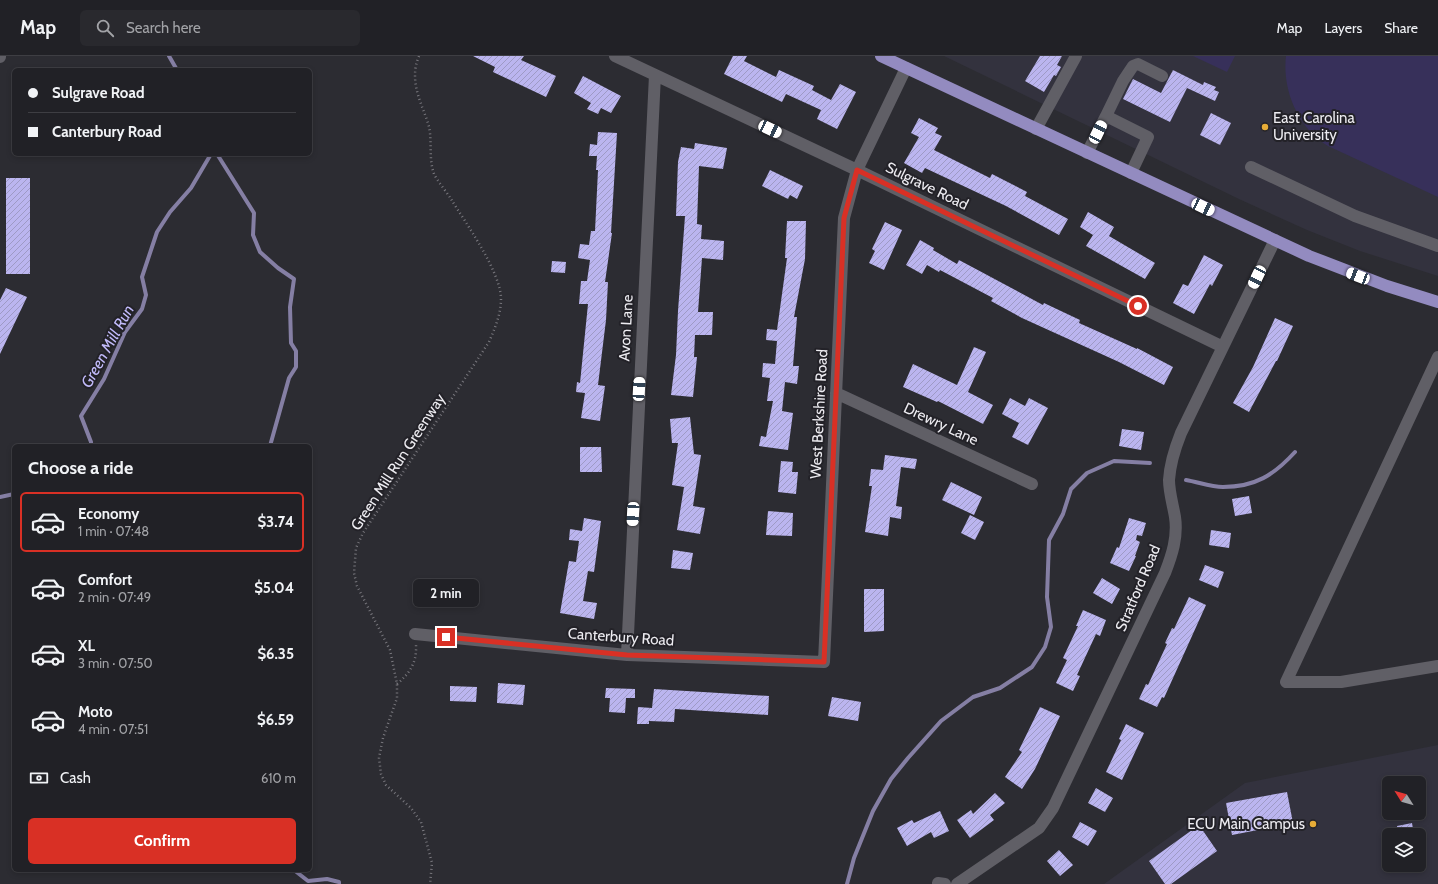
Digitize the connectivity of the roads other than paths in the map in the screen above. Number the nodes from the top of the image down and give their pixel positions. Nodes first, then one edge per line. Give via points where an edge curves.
1 (615, 56) edge
2 (881, 56) edge
3 (1076, 56) edge
4 (906, 68) junction
5 (655, 75) junction
6 (1162, 76) dead end
7 (1106, 116) junction
8 (1036, 129) junction
9 (1087, 153) junction
10 (1251, 167) dead end
11 (857, 170) junction
12 (1131, 173) junction
13 (1275, 240) junction
14 (1438, 246) edge
15 (1438, 302) edge
16 (1223, 347) junction
17 (1438, 357) edge
18 (836, 393) junction
19 (1032, 484) dead end
20 (415, 634) road end
21 (627, 655) junction
22 (824, 662) joint
23 (1438, 666) edge
24 (957, 884) edge

1 - 5 street, Sulgrave Road
2 - 4 main road
3 - 8 street
4 - 8 main road
4 - 11 street, West Berkshire Road
5 - 11 street, Sulgrave Road
5 - 21 street, Avon Lane
6 - 7 street via 1138,64 1133,66
7 - 9 street
7 - 12 street via 1148,136
8 - 9 main road
9 - 12 main road
10 - 14 street via 1355,216
11 - 16 street, Sulgrave Road
11 - 18 street, West Berkshire Road via 844,218
12 - 13 main road
13 - 15 main road via 1341,269
13 - 16 street, Stratford Road
16 - 24 street, Stratford Road via 1173,455 1169,482 1176,519 1176,534 1165,573 1053,808 1039,828
17 - 23 street via 1286,682 1341,682
18 - 19 street, Drewry Lane
18 - 22 street, West Berkshire Road
20 - 21 street, Canterbury Road
21 - 22 street, Canterbury Road

